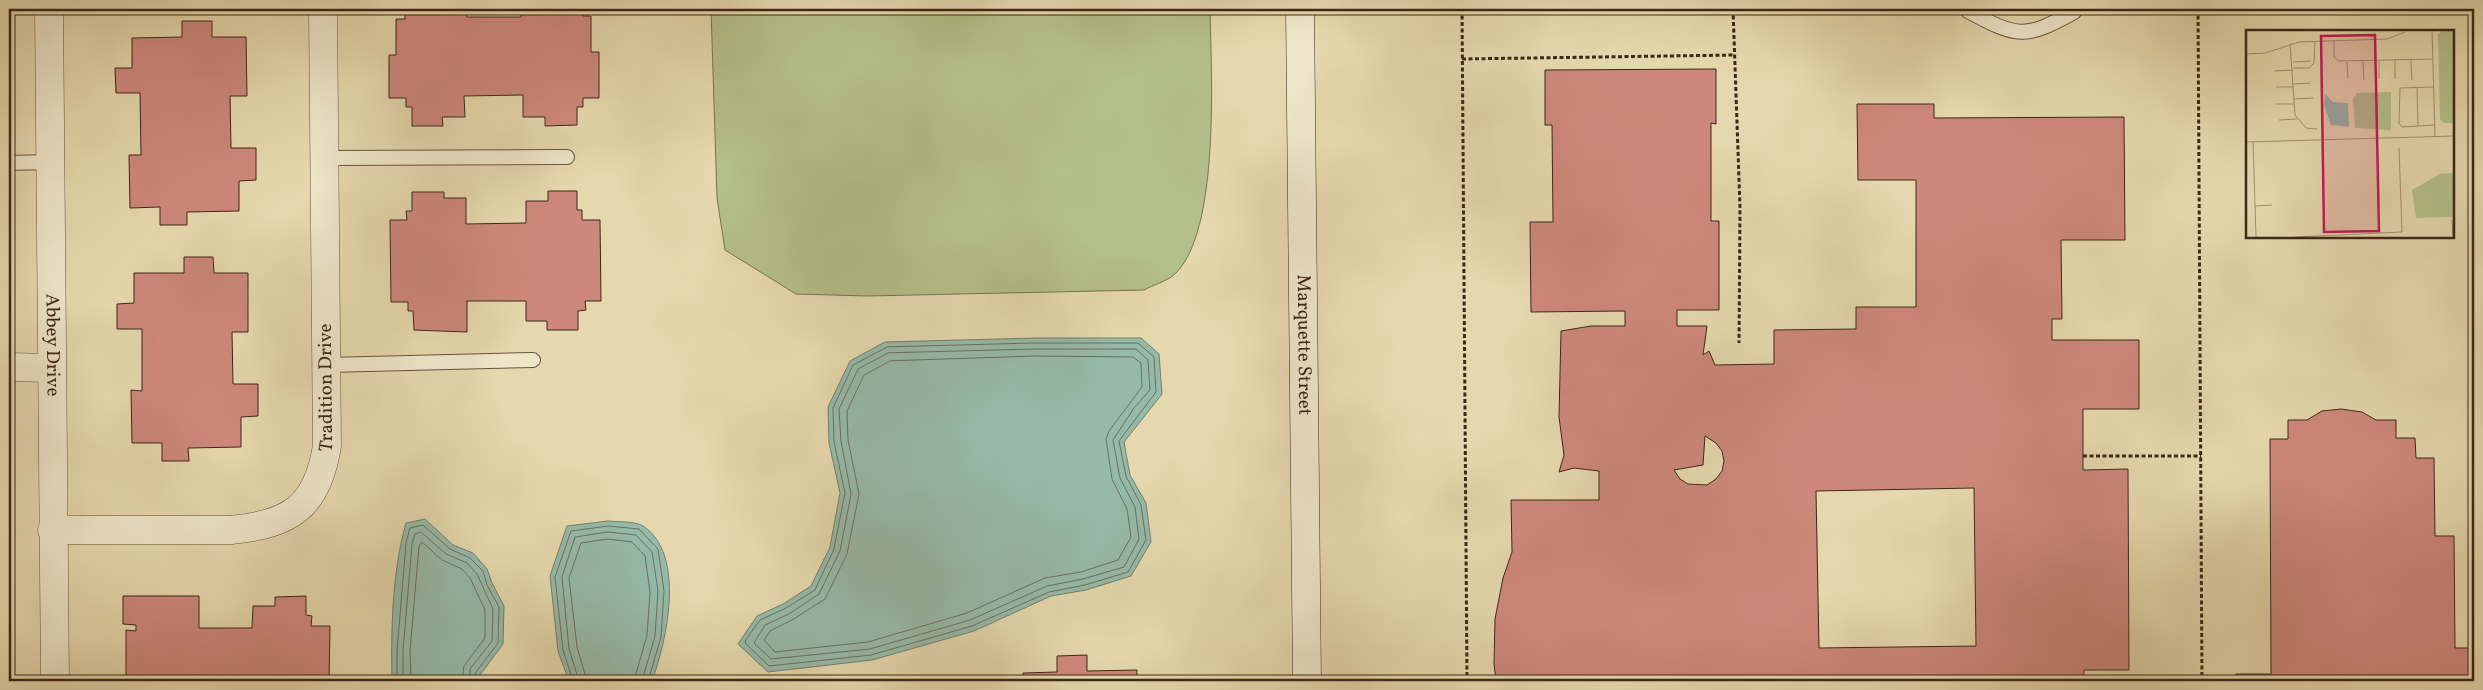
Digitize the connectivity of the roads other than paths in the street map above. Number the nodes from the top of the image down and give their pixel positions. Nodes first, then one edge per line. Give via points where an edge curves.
1 (48, 9) edge
2 (323, 9) edge
3 (1300, 9) edge
4 (1968, 11) dead end
5 (2074, 12) dead end
6 (567, 157) dead end
7 (323, 158) junction
8 (50, 162) junction
9 (9, 163) edge
10 (534, 360) dead end
11 (326, 365) junction
12 (9, 367) edge
13 (51, 368) junction
14 (52, 530) junction
15 (54, 681) edge
16 (1307, 681) edge

1 - 8 street, Abbey Drive
2 - 7 street, Tradition Drive
3 - 16 street, Marquette Street
4 - 5 lane via 2019,34 2042,30
6 - 7 lane
7 - 11 street, Tradition Drive
8 - 9 lane
8 - 13 street, Abbey Drive
10 - 11 lane
11 - 14 street, Tradition Drive via 327,446 323,471 304,503 289,516 270,525 231,530
12 - 13 street
13 - 14 street, Abbey Drive
14 - 15 street, Abbey Drive

